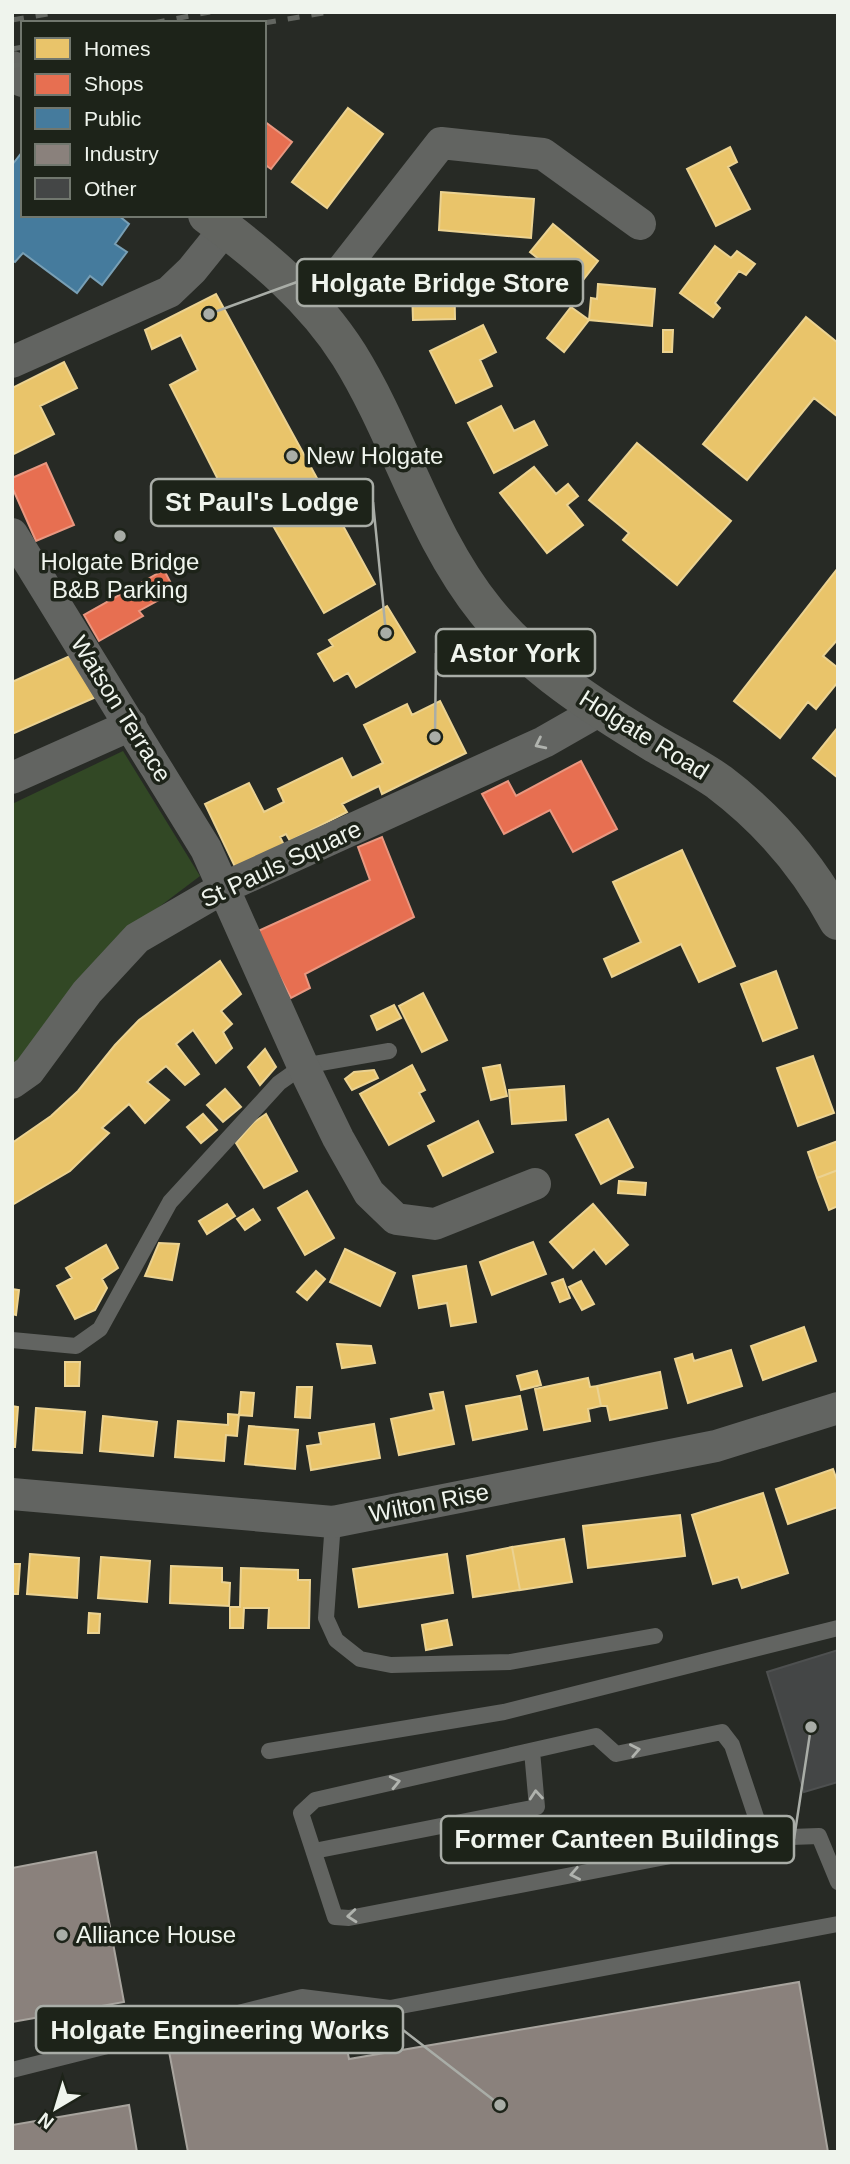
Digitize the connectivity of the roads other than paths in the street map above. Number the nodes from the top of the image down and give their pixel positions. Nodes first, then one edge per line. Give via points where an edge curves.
1 (216, 222) edge
2 (640, 224) dead end
3 (313, 307) junction
4 (12, 362) edge
5 (12, 534) edge
6 (600, 710) junction
7 (131, 725) junction
8 (12, 778) edge
9 (223, 888) junction
10 (835, 908) edge
11 (389, 1051) dead end
12 (303, 1066) junction
13 (12, 1083) edge
14 (535, 1184) dead end
15 (12, 1340) edge
16 (838, 1408) edge
17 (12, 1494) edge
18 (334, 1522) junction
19 (838, 1629) edge
20 (655, 1636) dead end
21 (269, 1751) dead end
22 (532, 1751) junction
23 (763, 1838) junction
24 (314, 1851) junction
25 (838, 1882) edge
26 (838, 1924) edge
27 (12, 2070) edge

1 - 3 main road, Holgate Road via 271,264
1 - 4 street via 192,270 169,292
2 - 3 street via 543,154 441,143
3 - 6 main road, Holgate Road via 372,395 429,522 486,611 526,653
5 - 7 street, Watson Terrace
6 -> 9 street, St Pauls Square via 544,742
6 - 10 main road, Holgate Road via 717,781 753,809
7 - 8 street
7 - 9 street, Watson Terrace via 206,849
9 - 12 street, Watson Terrace
9 - 13 street, St Pauls Square via 136,938 87,992 29,1071
11 - 12 lane
12 - 14 street, Watson Terrace via 369,1193 396,1219 435,1224
12 - 15 lane via 279,1083 170,1202 100,1329 76,1346
16 - 18 street, Wilton Rise via 716,1446
17 - 18 street, Wilton Rise
18 - 20 lane via 326,1618 336,1640 360,1658 391,1665 510,1662
19 - 21 lane via 504,1712
22 -> 23 lane via 596,1736 616,1754 722,1732 732,1745
24 -> 22 lane via 302,1813 315,1800
24 -> 22 lane via 537,1807
23 -> 24 lane via 349,1918 335,1917
23 - 25 lane via 819,1836
26 - 27 lane via 390,2008 302,1997

